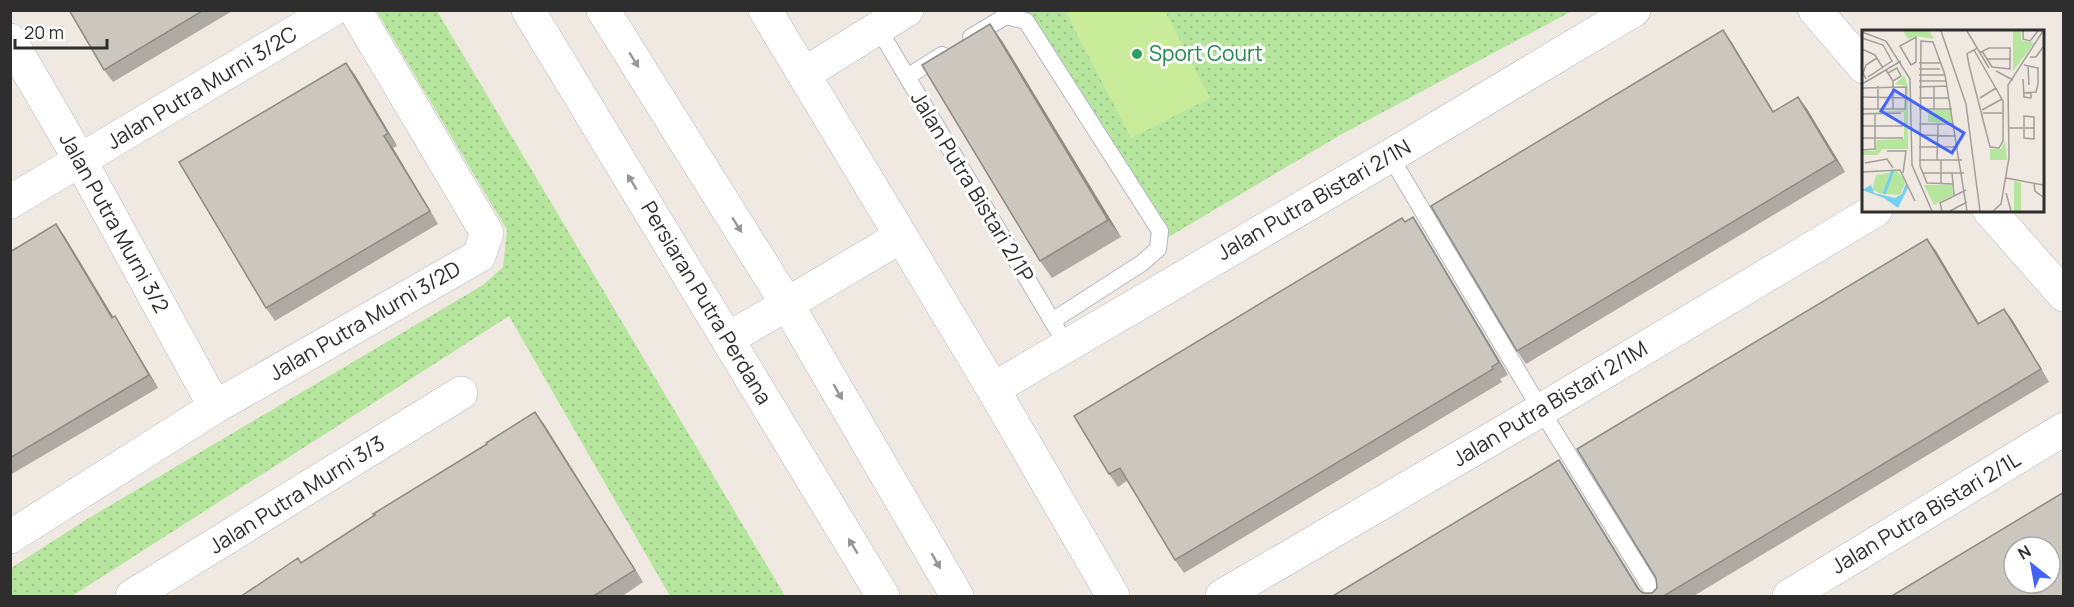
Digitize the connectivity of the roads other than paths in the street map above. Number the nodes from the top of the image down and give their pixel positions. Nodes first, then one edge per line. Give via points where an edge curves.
1 (332, 10) edge
2 (355, 10) edge
3 (528, 10) edge
4 (603, 10) edge
5 (765, 10) edge
6 (907, 10) edge
7 (1634, 10) edge
8 (1815, 10) edge
9 (878, 28) junction
10 (10, 40) edge
11 (1862, 65) edge
12 (804, 74) junction
13 (907, 77) junction
14 (1390, 156) junction
15 (80, 160) junction
16 (10, 202) edge
17 (1873, 212) edge
18 (1991, 212) edge
19 (900, 237) junction
20 (2064, 295) edge
21 (787, 304) junction
22 (1060, 334) junction
23 (728, 339) junction
24 (993, 389) junction
25 (461, 393) dead end
26 (215, 407) junction
27 (1541, 410) junction
28 (2064, 429) edge
29 (10, 537) edge
30 (132, 597) edge
31 (883, 597) edge
32 (957, 597) edge
33 (1113, 597) edge
34 (1222, 597) edge
35 (1656, 597) edge
36 (1789, 597) edge

1 - 15 street, Jalan Putra Murni 3/2C
2 - 26 street, Jalan Putra Murni 3/2D via 487,233 483,245 479,256
23 -> 3 street, Persiaran Putra Perdana
4 -> 21 street
5 - 12 street
6 - 9 street
7 - 14 street, Jalan Putra Bistari 2/1N
8 - 11 street
9 - 12 street
9 - 13 lane, Jalan Putra Bistari 2/1P
10 - 15 street, Jalan Putra Murni 3/2
12 - 19 street
13 - 22 lane, Jalan Putra Bistari 2/1P
13 - 22 lane via 1006,16 1026,21 1160,231 1158,249
14 - 22 street, Jalan Putra Bistari 2/1N
14 - 27 lane
15 - 16 street, Jalan Putra Murni 3/2C
15 - 26 street, Jalan Putra Murni 3/2
17 - 27 street, Jalan Putra Bistari 2/1M
18 - 20 street
19 - 21 street
19 - 24 street
21 - 23 street
21 -> 32 street
22 - 24 street, Jalan Putra Bistari 2/1N
31 -> 23 street, Persiaran Putra Perdana
24 - 33 street
25 - 30 street, Jalan Putra Murni 3/3
26 - 29 street, Jalan Putra Murni 3/2D
27 - 34 street, Jalan Putra Bistari 2/1M
27 - 35 lane
28 - 36 street, Jalan Putra Bistari 2/1L

